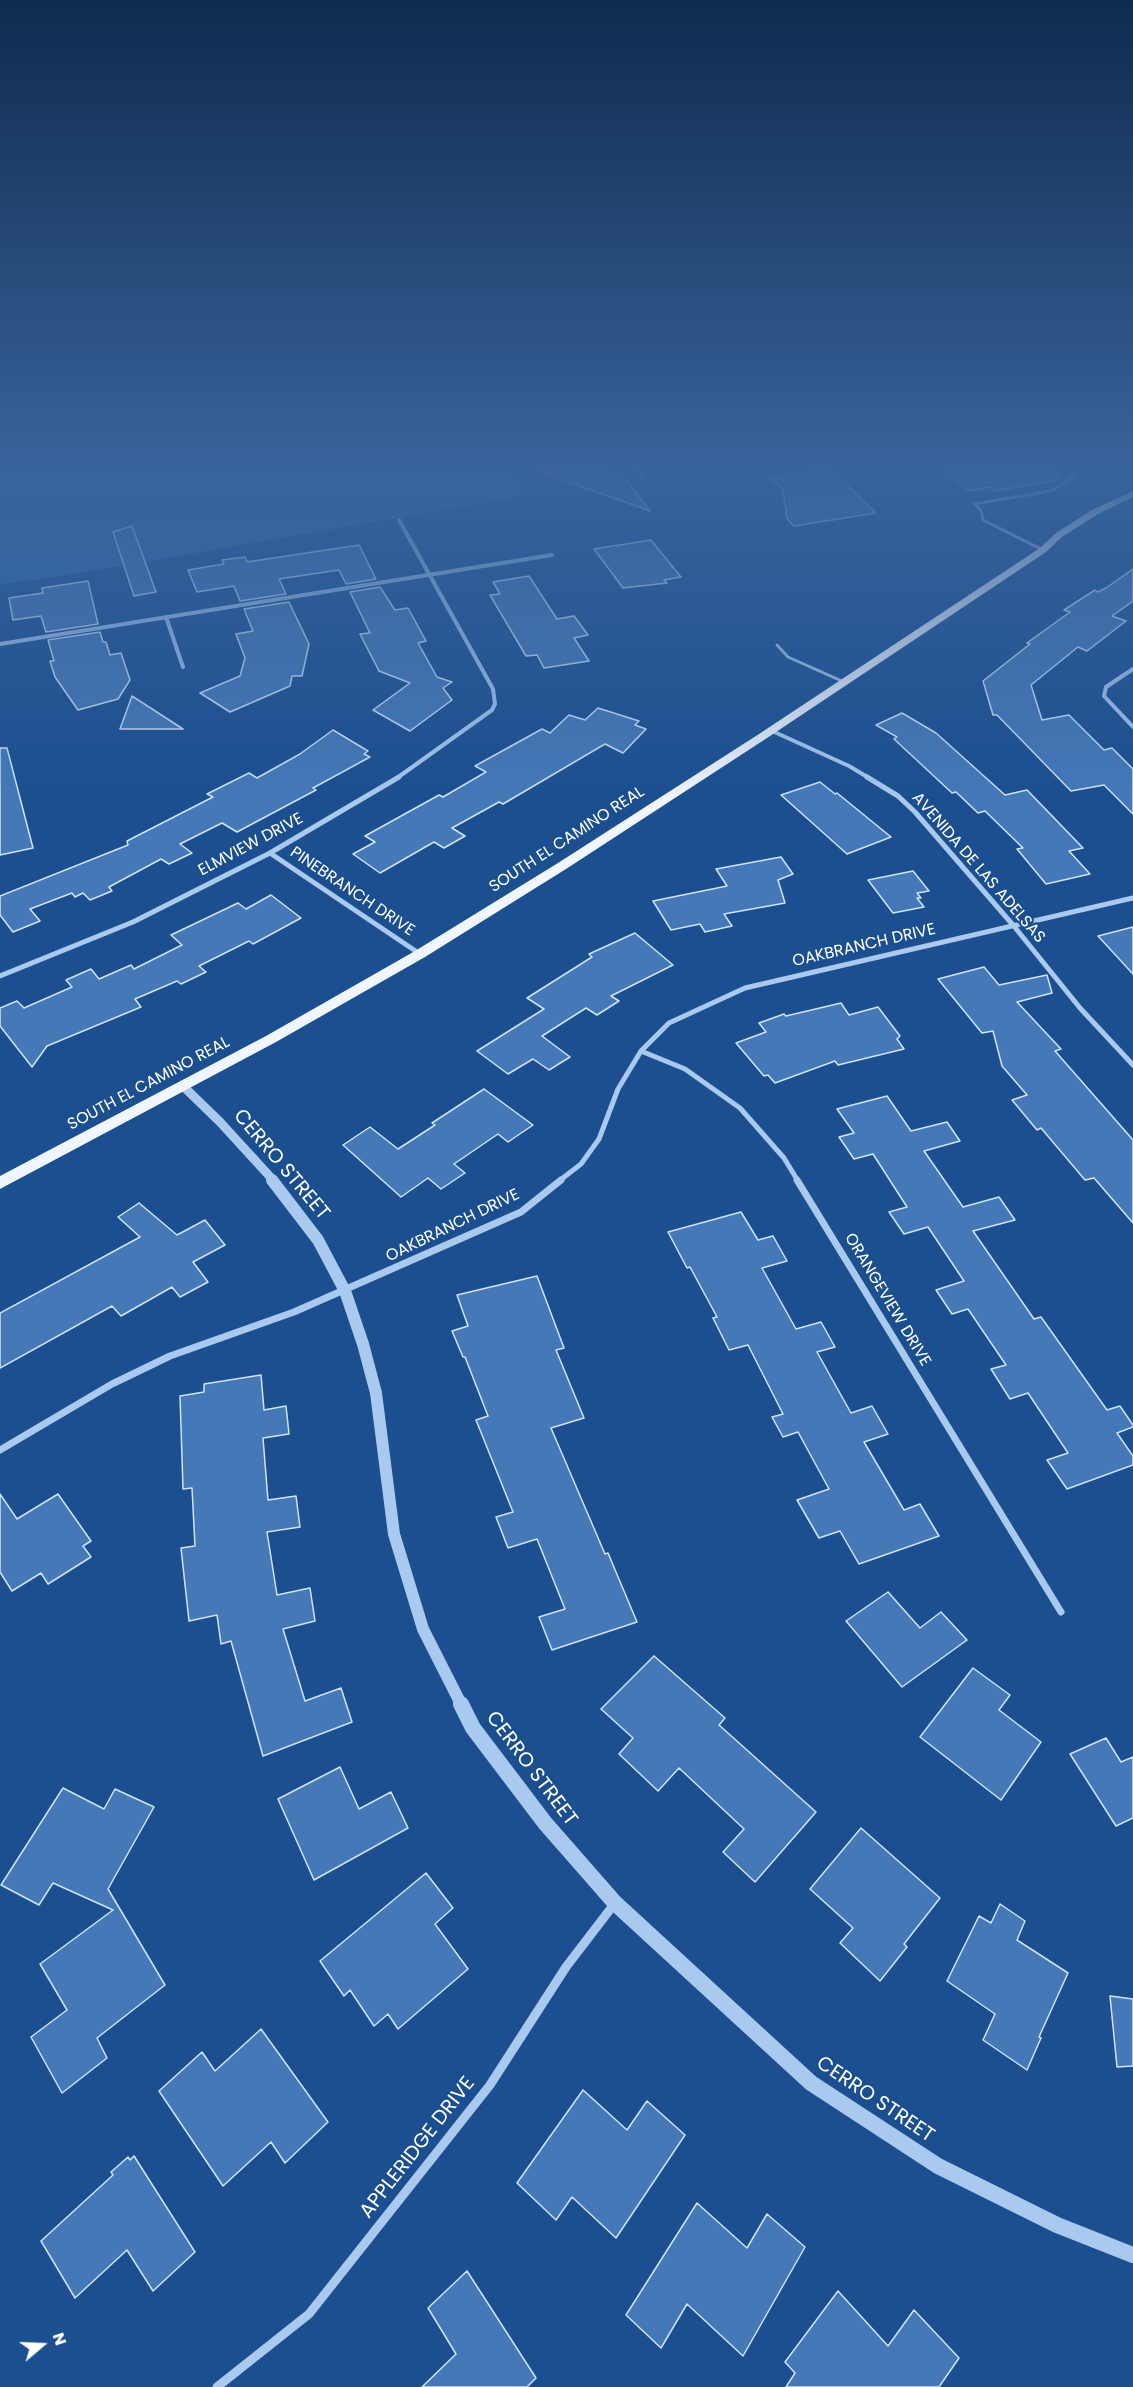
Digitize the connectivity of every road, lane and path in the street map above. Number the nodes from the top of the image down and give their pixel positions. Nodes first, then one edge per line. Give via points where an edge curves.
1 (408, 579) edge
2 (432, 579) edge
3 (999, 579) edge
4 (166, 617) junction
5 (0, 644) edge
6 (777, 645) dead end
7 (183, 667) dead end
8 (1133, 669) edge
9 (844, 682) junction
10 (1133, 727) edge
11 (770, 730) junction
12 (270, 853) junction
13 (1133, 898) edge
14 (1013, 925) junction
15 (420, 954) junction
16 (0, 976) edge
17 (641, 1051) junction
18 (1133, 1065) edge
19 (183, 1086) junction
20 (0, 1183) edge
21 (345, 1291) junction
22 (0, 1450) edge
23 (1061, 1612) dead end
24 (615, 1903) junction
25 (1133, 2255) edge
26 (217, 2387) edge

1 - 4 street
2 - 12 street, ELMVIEW DRIVE via 494,689 492,710 409,771
3 - 9 main road, SOUTH EL CAMINO REAL
4 - 5 street
4 - 7 street
6 - 9 lane via 788,657
8 - 10 street via 1106,687 1104,696
9 - 11 main road, SOUTH EL CAMINO REAL
11 - 14 street, AVENIDA DE LAS ADELSAS via 849,766 898,796
11 - 15 main road, SOUTH EL CAMINO REAL
12 - 15 street, PINEBRANCH DRIVE
12 - 16 street, ELMVIEW DRIVE via 133,922
13 - 14 street, OAKBRANCH DRIVE
14 - 17 street, OAKBRANCH DRIVE via 745,988 669,1023
14 - 18 street, AVENIDA DE LAS ADELSAS via 1080,1008
15 - 19 main road, SOUTH EL CAMINO REAL
17 - 21 street, OAKBRANCH DRIVE via 618,1089 599,1139 581,1164 521,1212
17 - 23 street, ORANGEVIEW DRIVE via 685,1069 740,1108 784,1158
19 - 20 main road, SOUTH EL CAMINO REAL
19 - 21 street, CERRO STREET via 286,1195 318,1240
21 - 22 street, OAKBRANCH DRIVE via 170,1356 112,1384
21 - 24 street, CERRO STREET via 376,1393 394,1534 423,1629 473,1728 545,1824
24 - 25 street, CERRO STREET via 811,2083 938,2166 1057,2224
24 - 26 street, APPLERIDGE DRIVE via 566,1966 490,2085 309,2314

